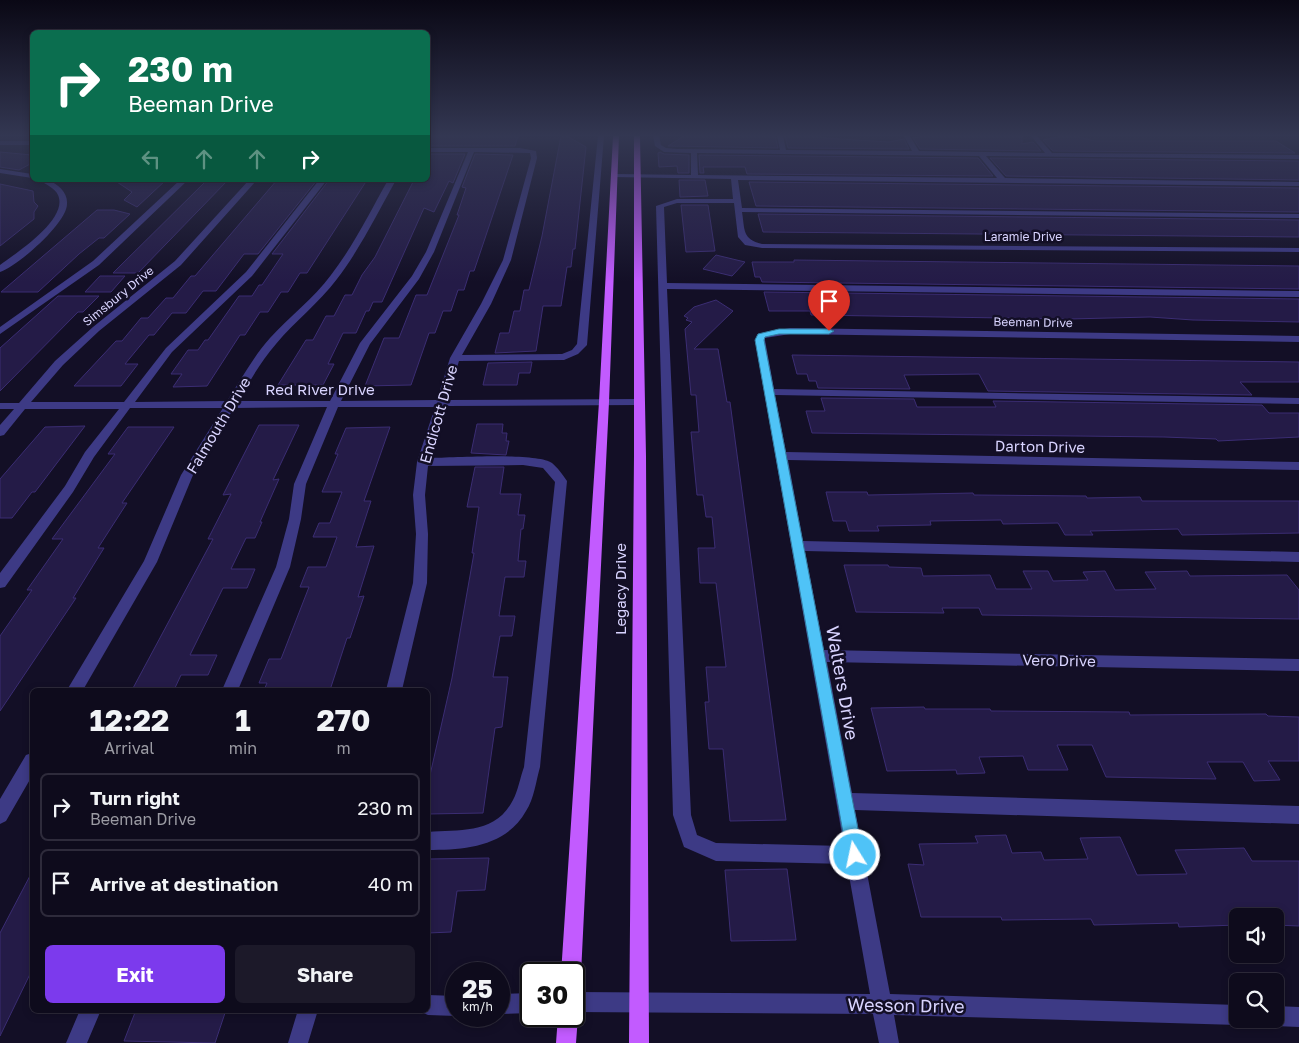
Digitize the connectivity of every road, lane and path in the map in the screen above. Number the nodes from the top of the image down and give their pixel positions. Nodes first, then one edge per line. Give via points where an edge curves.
1 (53, 185) edge
2 (179, 185) edge
3 (249, 185) edge
4 (318, 185) edge
5 (389, 185) edge
6 (458, 185) edge
7 (527, 185) edge
8 (597, 185) edge
9 (615, 185) edge
10 (638, 185) edge
11 (735, 185) edge
12 (738, 206) junction
13 (1299, 216) edge
14 (1299, 250) edge
15 (0, 269) edge
16 (663, 286) junction
17 (1299, 294) edge
18 (0, 331) edge
19 (766, 334) joint
20 (1299, 339) edge
21 (455, 358) junction
22 (769, 392) junction
23 (1299, 401) edge
24 (604, 402) junction
25 (639, 402) junction
26 (334, 404) junction
27 (440, 404) junction
28 (23, 405) junction
29 (127, 405) junction
30 (230, 405) junction
31 (0, 406) edge
32 (0, 432) edge
33 (780, 456) junction
34 (423, 462) junction
35 (1299, 466) edge
36 (798, 546) junction
37 (1299, 557) edge
38 (0, 583) edge
39 (819, 656) junction
40 (1299, 665) edge
41 (76, 688) edge
42 (231, 688) edge
43 (394, 688) edge
44 (30, 764) edge
45 (845, 801) junction
46 (0, 815) edge
47 (1299, 815) edge
48 (430, 841) edge
49 (855, 855) junction
50 (571, 962) edge
51 (585, 1002) edge
52 (639, 1003) junction
53 (881, 1004) junction
54 (430, 1005) edge
55 (445, 1006) edge
56 (90, 1013) edge
57 (307, 1013) edge
58 (1229, 1015) edge
59 (1284, 1016) edge
60 (1299, 1017) edge
61 (567, 1027) edge
62 (76, 1043) edge
63 (298, 1043) edge
64 (566, 1043) edge
65 (639, 1043) edge
66 (889, 1043) edge

1 - 15 street via 63,196 61,215 50,229
2 - 18 street via 96,263
3 - 28 street, Simsbury Drive via 178,264 96,329 59,363
4 - 29 street via 250,274 169,350
5 - 30 street, Falmouth Drive via 334,277 274,340
6 - 26 street via 430,252 412,283 365,343
7 - 21 street, Endicott Drive via 507,260
8 - 21 street via 582,345 564,357
9 - 24 main road, Legacy Drive
10 - 25 main road, Legacy Drive
11 - 12 street
12 - 13 street
12 - 14 street, Laramie Drive via 742,237 748,243 762,246
12 - 16 street via 677,201 660,206
16 - 17 street
16 - 49 street via 682,815 690,841 716,852
19 - 20 street, Beeman Drive via 790,331
19 - 22 street, Walters Drive via 760,340
21 - 27 street, Endicott Drive
22 - 23 street
22 - 33 street, Walters Drive
24 - 25 street, Red River Drive
24 - 27 street, Red River Drive
24 - 50 main road, Legacy Drive
25 - 52 main road, Legacy Drive
26 - 27 street, Red River Drive
26 - 30 street, Red River Drive
26 - 42 street via 300,484 283,567
27 - 34 street, Endicott Drive
28 - 29 street, Red River Drive
28 - 31 street, Red River Drive
28 - 32 street, Simsbury Drive
29 - 30 street, Red River Drive
29 - 38 street via 88,455 69,489
30 - 41 street, Falmouth Drive via 187,475 150,562
33 - 35 street, Darton Drive
33 - 36 street, Walters Drive
34 - 43 street, Endicott Drive via 419,495 422,534 420,583
34 - 48 street via 523,461 547,465 561,481 532,767 520,806 499,830 470,840
36 - 37 street
36 - 39 street, Walters Drive
39 - 40 street, Vero Drive
39 - 45 street, Walters Drive
44 - 46 street
45 - 47 street
45 - 49 street, Walters Drive
49 - 53 street, Walters Drive
51 - 52 street, Wesson Drive
52 - 53 street, Wesson Drive
52 - 65 main road, Legacy Drive
53 - 58 street, Wesson Drive
53 - 66 street, Walters Drive
54 - 55 street
56 - 62 street
57 - 63 street
59 - 60 street
61 - 64 main road

